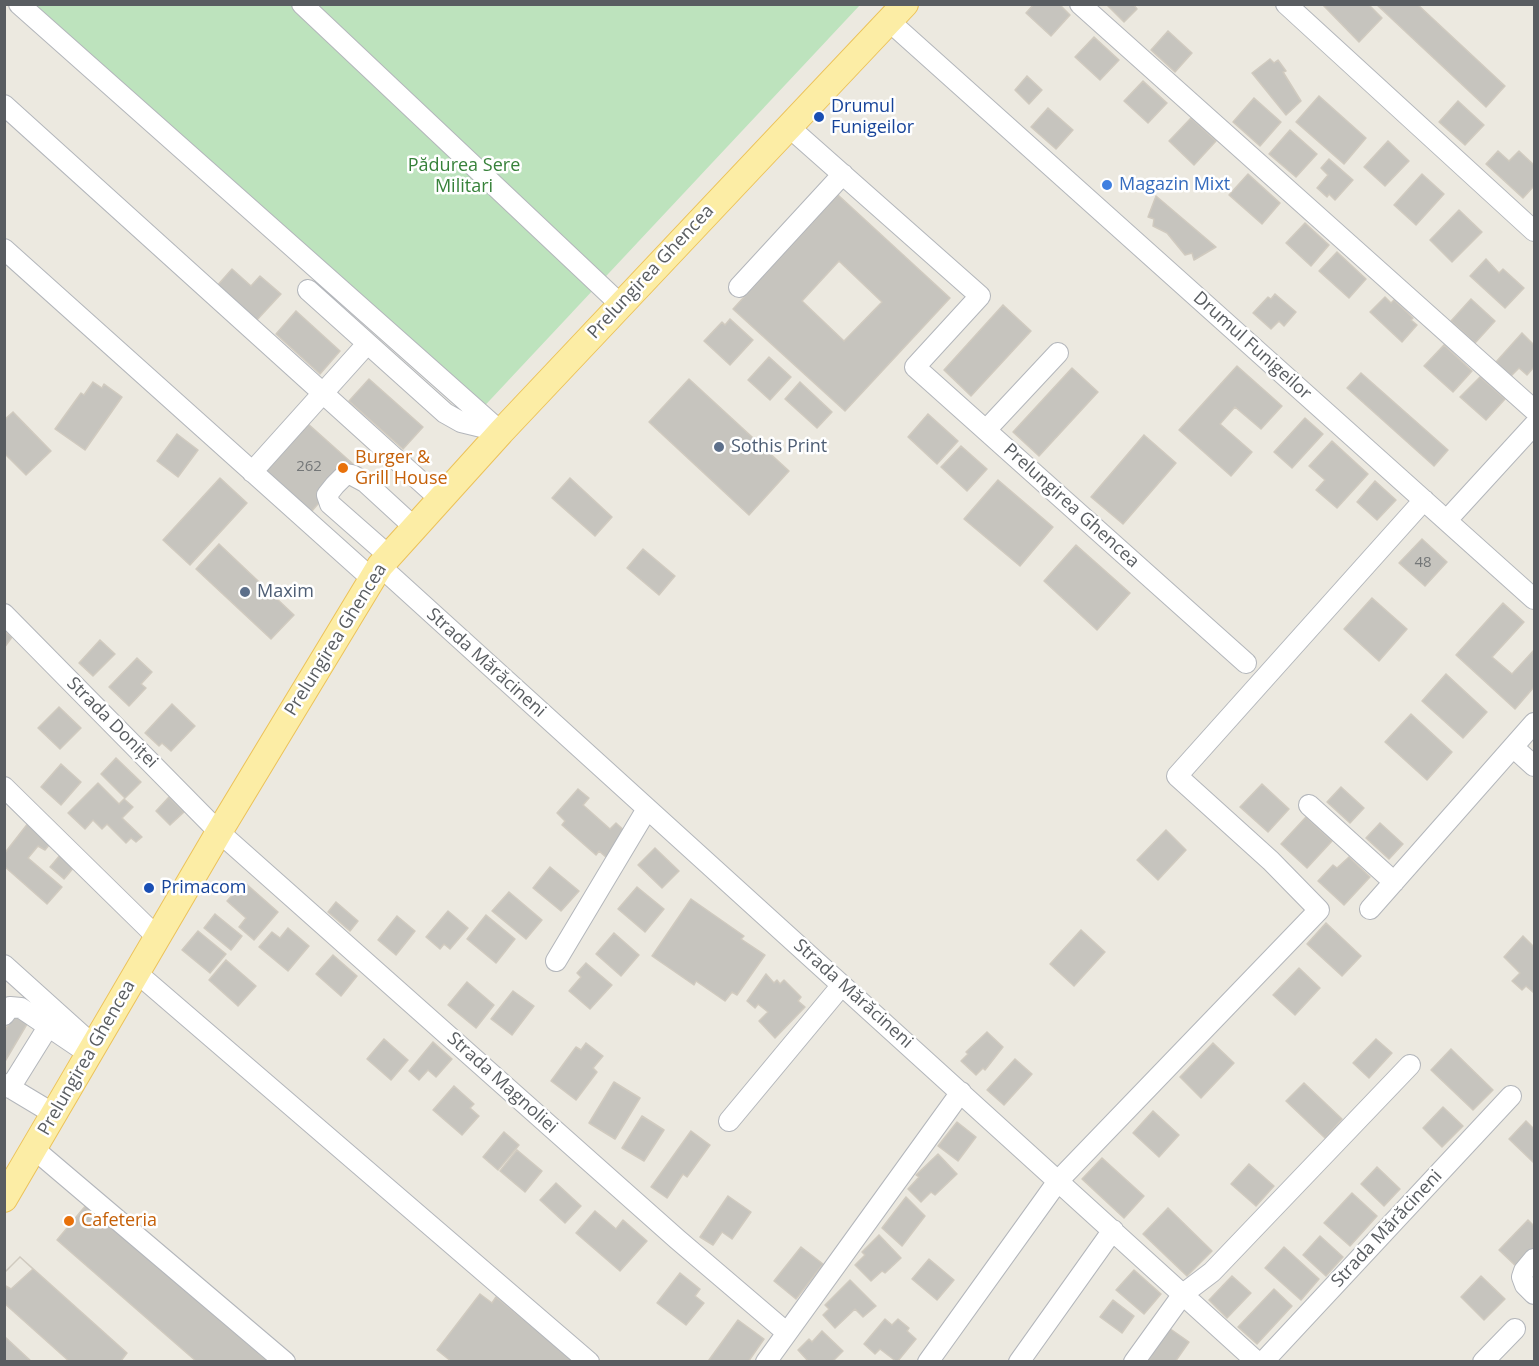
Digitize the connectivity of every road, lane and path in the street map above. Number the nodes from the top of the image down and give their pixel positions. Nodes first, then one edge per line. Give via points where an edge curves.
1 (20, 4) edge
2 (302, 4) edge
3 (1080, 4) edge
4 (1286, 4) edge
5 (897, 13) edge
6 (4, 105) edge
7 (789, 127) junction
8 (843, 174) junction
9 (1534, 231) edge
10 (4, 249) edge
11 (739, 287) dead end
12 (308, 290) dead end
13 (620, 304) junction
14 (368, 344) junction
15 (1058, 353) dead end
16 (323, 393) junction
17 (1534, 410) edge
18 (1534, 425) edge
19 (986, 430) junction
20 (501, 432) junction
21 (252, 472) junction
22 (440, 499) junction
23 (1424, 500) junction
24 (1447, 520) junction
25 (414, 527) junction
26 (380, 567) junction
27 (1534, 599) edge
28 (4, 614) edge
29 (1246, 663) dead end
30 (1534, 723) edge
31 (1513, 747) junction
32 (1534, 766) edge
33 (4, 787) edge
34 (1309, 805) dead end
35 (647, 809) junction
36 (219, 832) junction
37 (1394, 882) junction
38 (1370, 909) dead end
39 (157, 937) junction
40 (556, 961) dead end
41 (4, 965) edge
42 (137, 973) junction
43 (842, 985) junction
44 (4, 1014) edge
45 (48, 1027) junction
46 (92, 1050) junction
47 (1410, 1065) dead end
48 (7, 1086) edge
49 (961, 1092) junction
50 (1511, 1096) dead end
51 (54, 1114) junction
52 (729, 1121) dead end
53 (34, 1149) junction
54 (1058, 1181) junction
55 (4, 1199) edge
56 (1113, 1230) junction
57 (1534, 1259) edge
58 (1183, 1294) junction
59 (1534, 1294) edge
60 (1515, 1329) dead end
61 (786, 1332) junction
62 (285, 1362) edge
63 (590, 1362) edge
64 (766, 1362) edge
65 (928, 1362) edge
66 (1019, 1362) edge
67 (1134, 1362) edge
68 (1257, 1362) edge
69 (1263, 1362) edge
70 (1483, 1362) edge

1 - 20 street
2 - 13 street
3 - 17 street
4 - 9 street
5 - 7 main road, Prelungirea Ghencea
5 - 23 street, Drumul Funigeilor
6 - 16 street
7 - 8 street, Prelungirea Ghencea
7 - 13 main road, Prelungirea Ghencea
8 - 11 street
8 - 19 street, Prelungirea Ghencea via 980,296 915,367
10 - 21 street
12 - 14 street
13 - 20 main road, Prelungirea Ghencea
14 - 16 street
14 - 20 street via 450,417
15 - 19 street
16 - 21 street
16 - 22 street
18 - 24 street
19 - 29 street, Prelungirea Ghencea
20 - 22 main road, Prelungirea Ghencea
21 - 26 street
22 - 25 main road, Prelungirea Ghencea
23 - 24 street, Drumul Funigeilor
23 - 54 street via 1177,776 1319,910
24 - 27 street, Drumul Funigeilor
25 - 26 main road, Prelungirea Ghencea
25 - 26 street via 352,475 346,474 335,485 327,495 330,504
26 - 35 street, Strada Mărăcineni
26 - 36 main road, Prelungirea Ghencea
28 - 36 street, Strada Doniței
30 - 31 street
31 - 32 street
31 - 37 street
33 - 39 street
34 - 37 street
35 - 40 street
35 - 43 street, Strada Mărăcineni
36 - 39 main road, Prelungirea Ghencea
36 - 61 street, Strada Magnoliei via 676,1239
37 - 38 street
39 - 42 main road, Prelungirea Ghencea
41 - 46 street
42 - 46 main road, Prelungirea Ghencea
42 - 63 street
43 - 49 street, Strada Mărăcineni
43 - 52 street
44 - 45 street via 10,1007 16,1007
45 - 46 street
45 - 48 street
46 - 51 main road, Prelungirea Ghencea
47 - 58 street via 1212,1272
48 - 51 street
49 - 54 street, Strada Mărăcineni
49 - 61 street
50 - 69 street, Strada Mărăcineni
51 - 53 main road, Prelungirea Ghencea
53 - 55 main road, Prelungirea Ghencea
53 - 62 street
54 - 56 street, Strada Mărăcineni
54 - 65 street
56 - 58 street, Strada Mărăcineni
56 - 66 street
57 - 59 street via 1522,1277
58 - 67 street
58 - 68 street, Strada Mărăcineni
60 - 70 street
61 - 64 street

